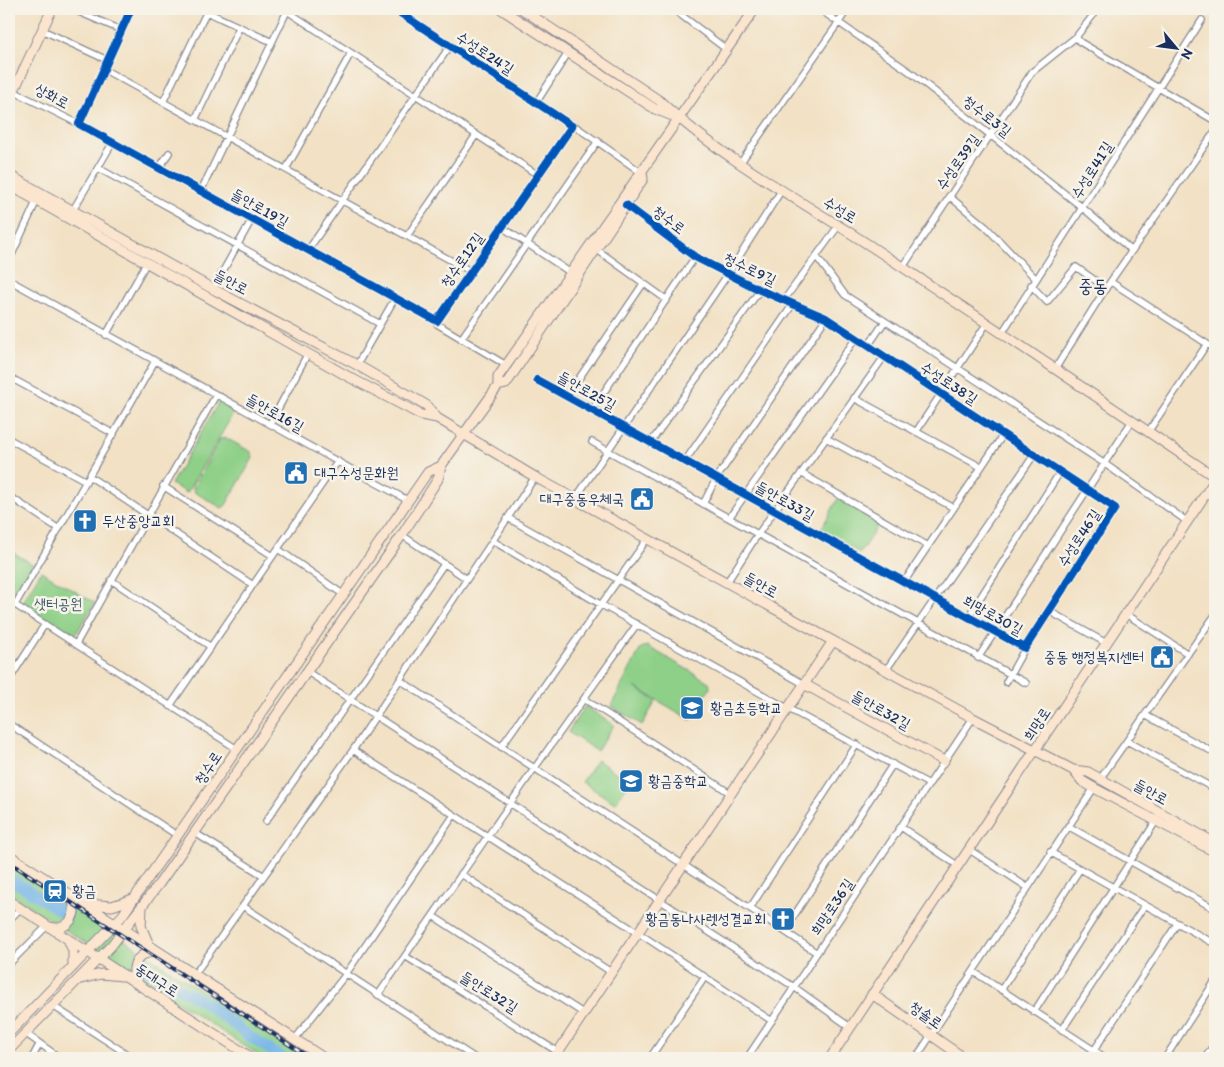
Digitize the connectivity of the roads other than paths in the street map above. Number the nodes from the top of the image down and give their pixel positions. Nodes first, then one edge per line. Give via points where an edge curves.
1 (52, 9) edge
2 (72, 9) edge
3 (130, 9) edge
4 (286, 9) edge
5 (394, 9) edge
6 (501, 9) edge
7 (522, 9) edge
8 (673, 9) edge
9 (755, 9) edge
10 (819, 9) edge
11 (848, 9) edge
12 (1098, 9) edge
13 (208, 10) edge
14 (402, 11) edge
15 (1202, 20) dead end
16 (838, 21) junction
17 (239, 28) junction
18 (42, 30) junction
19 (121, 30) junction
20 (1076, 37) junction
21 (272, 42) junction
22 (450, 46) junction
23 (726, 49) junction
24 (351, 53) junction
25 (568, 53) junction
26 (107, 60) junction
27 (103, 69) junction
28 (1159, 86) junction
29 (12, 87) edge
30 (415, 95) junction
31 (9, 101) edge
32 (163, 102) junction
33 (536, 103) junction
34 (679, 119) junction
35 (195, 120) junction
36 (1215, 121) edge
37 (79, 124) junction
38 (572, 126) junction
39 (1215, 131) edge
40 (476, 135) junction
41 (992, 136) junction
42 (227, 137) junction
43 (598, 141) junction
44 (112, 142) junction
45 (169, 153) dead end
46 (741, 162) junction
47 (98, 168) junction
48 (159, 168) junction
49 (286, 169) junction
50 (642, 173) junction
51 (9, 175) edge
52 (538, 175) junction
53 (9, 185) edge
54 (201, 191) junction
55 (781, 191) junction
56 (949, 196) junction
57 (36, 200) junction
58 (342, 201) junction
59 (626, 205) junction
60 (1083, 208) junction
61 (73, 210) junction
62 (252, 219) junction
63 (839, 225) junction
64 (502, 227) junction
65 (407, 236) junction
66 (526, 244) junction
67 (237, 246) junction
68 (596, 249) junction
69 (308, 250) junction
70 (1132, 251) junction
71 (816, 256) junction
72 (695, 257) junction
73 (9, 262) edge
74 (147, 262) junction
75 (903, 267) junction
76 (472, 272) junction
77 (571, 273) junction
78 (728, 274) junction
79 (1036, 279) junction
80 (9, 280) edge
81 (1111, 282) junction
82 (643, 284) junction
83 (1032, 285) junction
84 (1106, 288) junction
85 (213, 289) junction
86 (760, 290) junction
87 (395, 298) junction
88 (667, 300) junction
89 (784, 300) junction
90 (793, 304) junction
91 (826, 318) junction
92 (437, 321) junction
93 (885, 321) junction
94 (987, 323) junction
95 (380, 324) junction
96 (1002, 333) junction
97 (106, 334) junction
98 (856, 338) junction
99 (461, 339) junction
100 (1207, 344) junction
101 (868, 346) junction
102 (1215, 349) edge
103 (308, 353) junction
104 (884, 357) junction
105 (155, 361) junction
106 (357, 365) junction
107 (506, 365) junction
108 (958, 369) junction
109 (1055, 369) junction
110 (9, 378) edge
111 (538, 380) dead end
112 (498, 386) junction
113 (940, 394) junction
114 (216, 395) junction
115 (567, 396) junction
116 (854, 398) junction
117 (592, 410) junction
118 (437, 418) junction
119 (1132, 421) junction
120 (270, 424) junction
121 (622, 427) junction
122 (916, 432) junction
123 (1148, 432) junction
124 (463, 433) junction
125 (114, 434) junction
126 (1003, 434) junction
127 (826, 438) junction
128 (9, 439) edge
129 (592, 442) dead end
130 (650, 442) junction
131 (607, 450) junction
132 (1034, 455) junction
133 (338, 461) junction
134 (685, 461) junction
135 (1104, 464) junction
136 (441, 466) junction
137 (981, 468) junction
138 (1060, 472) junction
139 (801, 473) junction
140 (535, 477) junction
141 (716, 478) junction
142 (1215, 478) edge
143 (88, 479) junction
144 (163, 486) junction
145 (1087, 490) junction
146 (746, 495) junction
147 (9, 496) edge
148 (575, 499) junction
149 (409, 501) junction
150 (703, 504) junction
151 (954, 508) junction
152 (775, 510) junction
153 (147, 515) junction
154 (508, 518) junction
155 (729, 518) junction
156 (1189, 522) junction
157 (59, 529) junction
158 (758, 534) junction
159 (402, 535) junction
160 (647, 538) junction
161 (493, 540) junction
162 (928, 546) junction
163 (278, 549) junction
164 (273, 556) junction
165 (444, 564) junction
166 (467, 579) junction
167 (618, 579) junction
168 (111, 580) junction
169 (727, 582) junction
170 (904, 582) junction
171 (253, 585) junction
172 (344, 595) junction
173 (935, 599) junction
174 (9, 601) edge
175 (600, 604) junction
176 (15, 605) junction
177 (1049, 610) junction
178 (1126, 614) junction
179 (1215, 615) edge
180 (968, 617) junction
181 (45, 624) junction
182 (637, 624) junction
183 (918, 624) junction
184 (995, 632) junction
185 (833, 641) junction
186 (1106, 643) junction
187 (76, 644) junction
188 (211, 647) junction
189 (1025, 648) junction
190 (1188, 654) junction
191 (978, 658) junction
192 (886, 670) junction
193 (306, 671) junction
194 (1010, 675) junction
195 (9, 680) edge
196 (400, 680) junction
197 (1006, 682) dead end
198 (804, 684) junction
199 (1026, 684) dead end
200 (584, 699) junction
201 (350, 700) junction
202 (170, 706) junction
203 (787, 708) junction
204 (1145, 715) junction
205 (376, 716) junction
206 (973, 718) junction
207 (9, 724) edge
208 (1127, 741) junction
209 (857, 744) junction
210 (1215, 744) edge
211 (501, 747) junction
212 (237, 749) junction
213 (353, 750) junction
214 (1035, 752) junction
215 (1213, 752) edge
216 (944, 761) junction
217 (893, 764) junction
218 (534, 769) junction
219 (929, 784) junction
220 (1097, 784) junction
221 (1215, 789) edge
222 (730, 793) junction
223 (510, 803) junction
224 (454, 815) junction
225 (266, 821) dead end
226 (1156, 821) junction
227 (1068, 826) junction
228 (901, 827) junction
229 (195, 834) junction
230 (178, 836) junction
231 (487, 836) junction
232 (1215, 843) edge
233 (968, 849) junction
234 (1050, 852) junction
235 (1215, 852) edge
236 (9, 855) edge
237 (1130, 861) junction
238 (683, 863) junction
239 (957, 865) junction
240 (1080, 869) junction
241 (461, 874) junction
242 (264, 876) junction
243 (1027, 887) junction
244 (1112, 888) junction
245 (67, 894) junction
246 (133, 899) junction
247 (658, 900) junction
248 (9, 901) edge
249 (80, 901) junction
250 (144, 903) junction
251 (243, 906) junction
252 (1144, 906) junction
253 (750, 908) junction
254 (20, 909) junction
255 (1215, 909) edge
256 (433, 916) junction
257 (9, 920) edge
258 (114, 924) junction
259 (1177, 924) junction
260 (47, 926) junction
261 (124, 930) junction
262 (784, 931) junction
263 (637, 932) junction
264 (66, 937) junction
265 (1215, 944) edge
266 (149, 946) junction
267 (89, 952) junction
268 (817, 953) junction
269 (405, 956) junction
270 (165, 957) junction
271 (99, 959) junction
272 (9, 964) edge
273 (73, 967) junction
274 (611, 972) junction
275 (974, 972) junction
276 (346, 974) junction
277 (194, 975) junction
278 (127, 977) junction
279 (705, 977) junction
280 (1215, 981) edge
281 (75, 983) junction
282 (142, 987) junction
283 (794, 987) junction
284 (1001, 990) junction
285 (872, 994) junction
286 (378, 995) junction
287 (53, 1006) junction
288 (1034, 1012) junction
289 (584, 1013) junction
290 (772, 1022) junction
291 (850, 1027) junction
292 (1062, 1030) junction
293 (9, 1033) edge
294 (25, 1033) junction
295 (932, 1035) junction
296 (295, 1039) junction
297 (1215, 1043) edge
298 (40, 1045) junction
299 (9, 1050) edge
300 (1094, 1051) junction
301 (556, 1055) edge
302 (32, 1058) edge
303 (60, 1058) edge
304 (132, 1058) edge
305 (252, 1058) edge
306 (324, 1058) edge
307 (475, 1058) edge
308 (650, 1058) edge
309 (747, 1058) edge
310 (830, 1058) edge
311 (916, 1058) edge
312 (964, 1058) edge
313 (1089, 1058) edge
314 (1106, 1058) edge
315 (1165, 1058) edge
316 (1205, 1058) edge

1 - 18 main road, 상화로
2 - 19 street
3 - 19 street
4 - 21 street
4 - 24 street
5 - 14 street, 수성로24길
6 - 25 main road, 수성로
7 - 34 main road, 수성로 via 660,100
8 - 23 street
9 - 23 main road, 청수로
10 - 16 street, 청수로3길
11 - 16 street
12 - 20 street, 수성로39길
13 - 17 street
13 - 32 street
14 - 22 street, 수성로24길
15 - 28 street, 수성로41길
16 - 41 street, 청수로3길
16 - 46 street
17 - 21 street
17 - 35 street
18 - 26 street
18 - 29 main road, 상화로
19 - 26 street
20 - 28 street
20 - 41 street, 수성로39길 via 1032,72
21 - 42 street
22 - 30 street, 수성로24길
22 - 33 street, 수성로24길
23 - 34 main road, 청수로
24 - 30 street
24 - 49 street
25 - 33 street
25 - 34 main road, 수성로 via 655,109
26 - 27 street
27 - 32 street
27 - 37 street
28 - 36 street
28 - 60 street, 수성로41길
29 - 31 main road, 상화로
29 - 37 street, 상화로
30 - 40 street
30 - 58 street, 수성로24길
32 - 35 street
33 - 38 street, 수성로24길
34 - 46 main road, 수성로
34 - 50 main road, 청수로
35 - 42 street
37 - 44 street, 상화로
38 - 43 street
38 - 52 street, 청수로12길
39 - 70 street
40 - 52 street
40 - 65 street
41 - 56 street, 수성로39길
41 - 60 street, 청수로3길
42 - 49 street
42 - 54 street
43 - 50 street
43 - 66 street
44 - 47 street
44 - 48 street, 들안로19길
45 - 48 street
46 - 55 main road, 수성로
47 - 61 street
47 - 67 street
48 - 54 street, 들안로19길
49 - 58 street
50 - 59 main road, 청수로 via 643,179
50 - 77 main road, 청수로 via 636,175
51 - 61 main road, 들안로
52 - 64 street, 청수로12길
53 - 57 main road, 들안로
54 - 62 street, 들안로19길
55 - 63 main road, 수성로
55 - 78 street
56 - 75 street, 수성로39길
56 - 79 street via 986,227
57 - 73 street
57 - 74 main road, 들안로
58 - 65 street
58 - 69 street, 수성로24길
59 - 68 main road, 청수로
59 - 72 street, 청수로
60 - 70 street, 청수로3길
60 - 79 street, 수성로41길
61 - 85 main road, 들안로
62 - 67 street
62 - 69 street, 들안로19길
63 - 71 street
63 - 75 main road, 수성로
64 - 66 street, 청수로12길
64 - 76 street, 청수로12길
65 - 76 street
66 - 77 street, 청수로12길
66 - 99 street
67 - 85 street
67 - 95 street
68 - 82 street
68 - 112 main road, 청수로 via 506,384
69 - 87 street, 들안로19길
70 - 81 street
71 - 89 street
71 - 93 street, 수성로38길 via 845,295
72 - 78 street, 청수로9길
72 - 88 street
74 - 97 street
74 - 103 main road, 들안로
75 - 94 main road, 수성로
76 - 92 street, 청수로12길
77 - 107 main road, 청수로
78 - 86 street, 청수로9길
78 - 121 street, 청수로9길
79 - 83 street, 수성로41길
80 - 97 street, 들안로16길
81 - 84 street
81 - 100 street
82 - 88 street
82 - 115 street
83 - 84 street via 1047,302 1076,267
83 - 96 street, 수성로41길
84 - 109 street
85 - 106 main road, 들안로
86 - 89 street, 청수로9길
86 - 130 street, 청수로9길
87 - 92 street
87 - 95 street
88 - 117 street, 들안로25길
89 - 90 street, 청수로9길
90 - 91 street, 수성로38길
90 - 134 street
91 - 98 street, 수성로38길
91 - 141 street
92 - 99 street
93 - 101 street
93 - 108 street, 수성로38길
94 - 96 main road, 수성로
94 - 108 street
95 - 106 street
96 - 109 main road, 수성로
97 - 105 street, 들안로16길
98 - 101 street, 수성로38길
98 - 146 street
99 - 107 street
100 - 102 street
100 - 123 street
101 - 104 street, 수성로38길
103 - 118 main road, 들안로 via 421,415
103 - 120 street
104 - 113 street, 수성로38길
104 - 116 street
105 - 114 street, 들안로16길
105 - 125 street
106 - 118 main road, 들안로 via 426,405
107 - 112 main road, 청수로 via 498,377
108 - 113 street
108 - 135 street
109 - 119 main road, 수성로
110 - 125 street
111 - 115 street, 들안로25길
112 - 124 main road, 청수로
113 - 122 street
113 - 126 street, 수성로38길
114 - 120 street, 들안로16길
114 - 144 street
115 - 117 street, 들안로25길
116 - 122 street
116 - 127 street
117 - 121 street, 들안로25길
118 - 124 main road, 들안로
119 - 123 main road, 수성로
119 - 135 street, 수성로46길
120 - 133 street, 들안로16길
121 - 130 street, 들안로33길
121 - 131 street, 들안로25길
122 - 137 street
123 - 142 main road, 수성로
124 - 136 main road, 청수로
124 - 140 main road, 들안로
125 - 143 street
126 - 132 street, 수성로38길
126 - 137 street
127 - 139 street
127 - 151 street
128 - 143 street
129 - 131 street
130 - 134 street, 들안로33길
131 - 148 street, 들안로25길
131 - 150 street
132 - 138 street, 수성로38길
132 - 173 street
133 - 149 street
133 - 163 street
134 - 141 street, 들안로33길
135 - 145 street, 수성로46길
135 - 156 street
136 - 149 main road, 청수로 via 428,472
136 - 159 main road, 청수로 via 438,479
137 - 151 street
138 - 145 street, 수성로38길
138 - 180 street
139 - 152 street
139 - 162 street
140 - 148 main road, 들안로
140 - 154 street
141 - 146 street, 들안로33길
141 - 150 street
142 - 156 main road, 희망로
143 - 153 street
143 - 157 street
144 - 153 street
144 - 164 street
145 - 177 street, 수성로46길 via 1115,508
145 - 184 street, 수성로46길
146 - 152 street, 들안로33길
146 - 155 street
147 - 157 street
148 - 160 main road, 들안로
149 - 172 main road, 청수로
150 - 155 street
151 - 162 street
152 - 158 street
152 - 170 street, 들안로33길
153 - 168 street
153 - 171 street
154 - 161 street
154 - 167 street
155 - 158 street
156 - 178 main road, 희망로
157 - 176 street
158 - 169 street
158 - 183 street
159 - 165 street
159 - 193 main road, 청수로
160 - 167 street
160 - 169 main road, 들안로
161 - 166 street, 동대구로
161 - 175 street
162 - 170 street
163 - 164 street
163 - 172 street
164 - 171 street
165 - 166 street
165 - 201 street
166 - 196 street, 동대구로
167 - 175 street
167 - 198 street
168 - 187 street
168 - 188 street
169 - 185 main road, 들안로
170 - 173 street, 들안로33길
171 - 188 street
172 - 212 main road, 청수로
173 - 180 street, 희망로30길
173 - 183 street
174 - 176 street
175 - 182 street
175 - 211 street
176 - 181 street
177 - 186 street
177 - 189 street, 희망로30길
178 - 186 main road, 희망로
178 - 190 street
179 - 190 street
180 - 184 street, 희망로30길
181 - 187 street
181 - 195 street
182 - 200 street
182 - 203 street
183 - 191 street
183 - 192 street
184 - 189 street, 희망로30길
184 - 191 street, 수성로46길
185 - 192 main road, 들안로
185 - 198 main road, 들안로32길
186 - 214 main road, 희망로
187 - 202 street
188 - 202 street
189 - 194 street
190 - 204 street
191 - 194 street
192 - 206 main road, 들안로
193 - 201 street
193 - 229 main road, 청수로
194 - 197 street
194 - 199 street
196 - 205 street, 동대구로
196 - 211 street
198 - 203 main road, 들안로32길
198 - 216 main road, 들안로32길
200 - 218 street
200 - 222 street
201 - 205 street
201 - 225 street
202 - 212 street
203 - 209 street
203 - 222 main road, 들안로32길
204 - 208 street
204 - 215 street
205 - 213 street, 동대구로
205 - 223 street
206 - 214 main road, 들안로
206 - 216 street
207 - 230 street
208 - 220 street
208 - 221 street
209 - 217 street
209 - 253 street
210 - 215 street
211 - 218 street
212 - 230 main road, 청수로
213 - 224 street
213 - 242 street, 동대구로
214 - 220 main road, 들안로 via 1073,770 1088,772
214 - 233 main road, 희망로
216 - 219 street
217 - 219 street
217 - 262 street
218 - 223 street
218 - 238 street
219 - 228 street, 희망로36길
220 - 226 main road, 들안로
220 - 227 street
220 - 232 main road, 들안로
222 - 238 main road, 들안로32길
223 - 231 street
223 - 247 street
224 - 231 street
224 - 276 street
226 - 235 main road, 들안로
226 - 237 street
227 - 234 street
227 - 237 street
228 - 239 street
228 - 268 street, 희망로36길
229 - 242 street
229 - 250 main road, 청수로
230 - 246 main road, 청수로
231 - 241 street
231 - 263 street
233 - 239 main road, 희망로
233 - 243 street
234 - 240 street
234 - 243 street
236 - 245 main road, 동대구로
237 - 244 street
237 - 255 street
238 - 247 main road, 들안로32길
238 - 253 street
239 - 285 main road, 희망로
240 - 244 street
240 - 284 street
241 - 256 street
241 - 274 street
242 - 251 street, 동대구로
243 - 275 street
244 - 252 street
244 - 288 street
245 - 249 main road, 동대구로
245 - 260 main road via 75,910 71,922 60,928
246 - 249 main road via 106,906
246 - 258 main road, 청수로
247 - 263 main road, 들안로32길
247 - 283 street
248 - 254 main road, 동대구로
249 - 258 main road, 동대구로
250 - 261 main road, 청수로
250 - 266 main road via 140,920
251 - 276 street
251 - 277 street, 동대구로
252 - 259 street
252 - 292 street
253 - 262 street
254 - 257 street
254 - 260 main road, 동대구로
256 - 269 street
256 - 289 street
258 - 261 main road, 동대구로
258 - 267 main road, 청수로
259 - 265 street
259 - 300 street
260 - 264 main road, 동대구로
260 - 272 street
261 - 266 main road, 동대구로
261 - 271 main road, 청수로
262 - 268 street
263 - 274 main road, 들안로32길
263 - 279 street
264 - 267 main road, 동대구로
264 - 273 main road via 74,951
266 - 270 main road, 동대구로
267 - 271 main road, 동대구로
267 - 273 main road, 청수로
268 - 283 street, 희망로36길
269 - 286 street
269 - 301 street, 들안로32길
270 - 277 main road, 동대구로
270 - 282 main road via 150,952 137,960 133,975
271 - 278 main road, 동대구로
271 - 281 main road, 청수로
273 - 293 main road, 청수로
274 - 289 main road, 들안로32길
275 - 284 street
275 - 295 street
276 - 286 street
276 - 296 street
277 - 296 main road, 동대구로
278 - 281 main road via 94,975
278 - 282 main road, 동대구로
279 - 290 street
279 - 308 street
280 - 315 street
281 - 287 main road, 청수로
282 - 305 main road, 동대구로
283 - 290 street, 희망로36길
283 - 291 street
284 - 288 street
285 - 291 main road, 희망로
285 - 295 main road, 청솔로
286 - 307 street
287 - 294 main road, 청수로
287 - 304 street
288 - 292 street
289 - 301 main road, 들안로32길
290 - 309 street, 희망로36길
291 - 310 main road, 희망로
292 - 300 street
294 - 298 street
294 - 299 main road, 청수로
295 - 311 street
295 - 312 main road, 청솔로
296 - 306 main road, 동대구로
297 - 316 street
298 - 302 street
298 - 303 street
300 - 313 street
300 - 314 street

